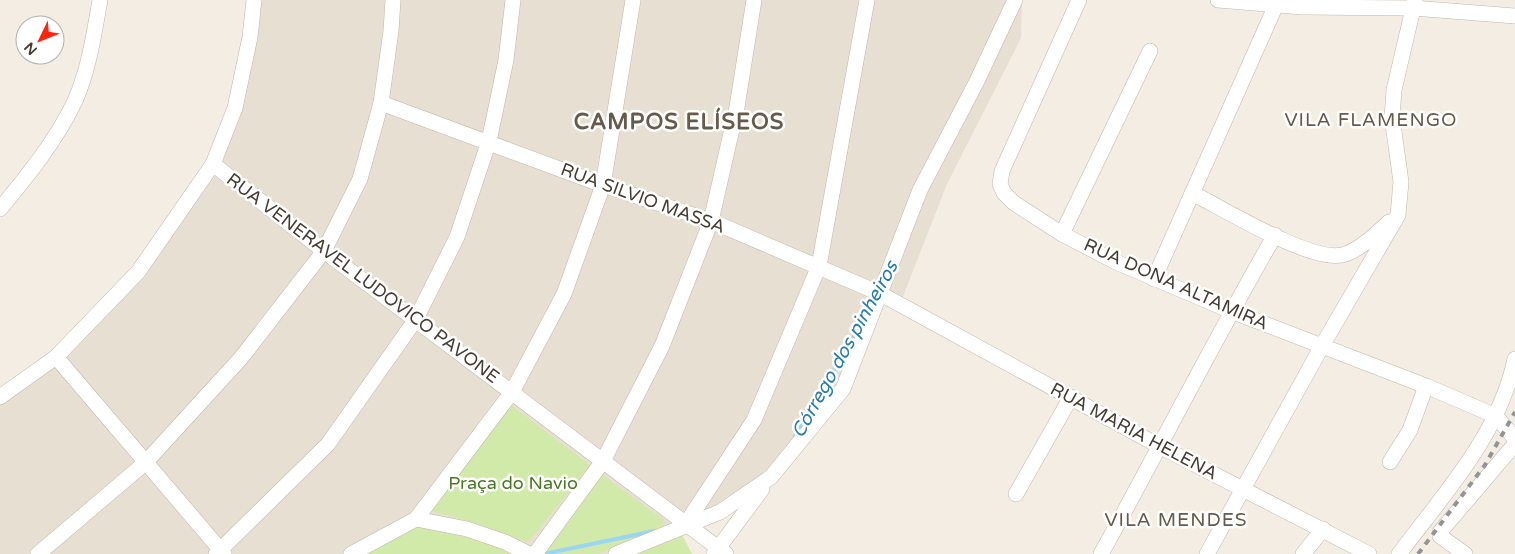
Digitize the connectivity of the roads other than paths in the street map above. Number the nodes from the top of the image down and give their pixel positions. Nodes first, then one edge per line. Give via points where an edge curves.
1 (100, 0) edge
2 (254, 0) edge
3 (393, 0) edge
4 (512, 0) edge
5 (633, 0) edge
6 (754, 0) edge
7 (867, 0) edge
8 (1016, 0) edge
9 (1079, 0) edge
10 (1218, 0) edge
11 (1303, 3) edge
12 (1414, 4) edge
13 (1276, 5) junction
14 (1515, 16) edge
15 (1150, 50) dead end
16 (381, 103) junction
17 (489, 141) junction
18 (213, 164) junction
19 (604, 186) junction
20 (1192, 193) junction
21 (0, 209) edge
22 (1398, 215) junction
23 (711, 221) junction
24 (1062, 234) junction
25 (1275, 235) junction
26 (324, 250) junction
27 (819, 266) junction
28 (1154, 279) junction
29 (879, 293) junction
30 (900, 304) joint
31 (1231, 311) junction
32 (416, 319) junction
33 (1322, 346) junction
34 (56, 357) junction
35 (1515, 359) edge
36 (1426, 386) junction
37 (512, 392) junction
38 (0, 396) edge
39 (1071, 397) junction
40 (1496, 416) junction
41 (1515, 439) edge
42 (1515, 444) edge
43 (1161, 447) junction
44 (602, 461) junction
45 (1390, 462) dead end
46 (145, 463) junction
47 (771, 477) junction
48 (1243, 488) junction
49 (1016, 494) dead end
50 (416, 519) junction
51 (685, 525) junction
52 (1323, 529) junction
53 (221, 552) edge
54 (719, 552) edge
55 (38, 554) edge
56 (351, 554) edge
57 (529, 554) edge
58 (535, 554) edge
59 (616, 554) edge
60 (1101, 554) edge
61 (1207, 554) edge
62 (1303, 554) edge
63 (1369, 554) edge
64 (1399, 554) edge
65 (1465, 554) edge

1 - 21 street via 92,47 75,101 44,154
2 - 18 street via 235,108
3 - 16 street
4 - 17 street via 506,60
5 - 19 street
6 - 23 street via 737,107
7 - 27 street
8 - 29 street via 920,190
9 - 24 street, RUA DONA ALTAMIRA via 1002,171 1000,184 1014,203
10 - 13 street
11 - 12 street
11 - 13 street
12 - 14 street
12 - 22 street via 1394,90 1392,117 1401,182
13 - 20 street
15 - 24 street
16 - 17 street, RUA SILVIO MASSA
16 - 26 street via 360,179
17 - 19 street, RUA SILVIO MASSA
17 - 32 street via 457,237
18 - 26 street, RUA VENERAVEL LUDOVICO PAVONE
18 - 34 street via 138,272
19 - 23 street, RUA SILVIO MASSA
19 - 37 street via 564,294
20 - 25 street
20 - 28 street
22 - 25 street via 1344,254 1335,256 1306,249
22 - 33 street
23 - 27 street, RUA SILVIO MASSA
23 - 44 street via 662,346
24 - 28 street, RUA DONA ALTAMIRA
25 - 31 street
26 - 32 street, RUA VENERAVEL LUDOVICO PAVONE
26 - 46 street via 241,358
27 - 29 street, RUA SILVIO MASSA
27 - 51 street via 754,420
28 - 31 street, RUA DONA ALTAMIRA
29 - 30 street, RUA SILVIO MASSA
29 - 47 street via 843,389
30 - 39 street, RUA MARIA HELENA
31 - 33 street, RUA DONA ALTAMIRA
31 - 43 street
32 - 37 street, RUA VENERAVEL LUDOVICO PAVONE
32 - 53 street via 328,444
33 - 36 street, RUA DONA ALTAMIRA
33 - 48 street
34 - 38 street
34 - 46 street
35 - 40 street
36 - 40 street, RUA DONA ALTAMIRA
36 - 45 street via 1410,430
37 - 44 street, RUA VENERAVEL LUDOVICO PAVONE
37 - 50 street
39 - 43 street, RUA MARIA HELENA
39 - 49 street
40 - 41 street
40 - 64 street via 1473,455
42 - 65 street via 1440,532 1440,536
43 - 48 street, RUA MARIA HELENA
43 - 60 street
44 - 51 street, RUA VENERAVEL LUDOVICO PAVONE
44 - 58 street
46 - 53 street
46 - 55 street
47 - 51 street via 720,512
47 - 54 street
48 - 52 street, RUA MARIA HELENA
48 - 61 street
50 - 56 street
50 - 57 street via 467,529
51 - 54 street, RUA VENERAVEL LUDOVICO PAVONE
51 - 59 street
52 - 62 street
52 - 63 street, RUA MARIA HELENA

